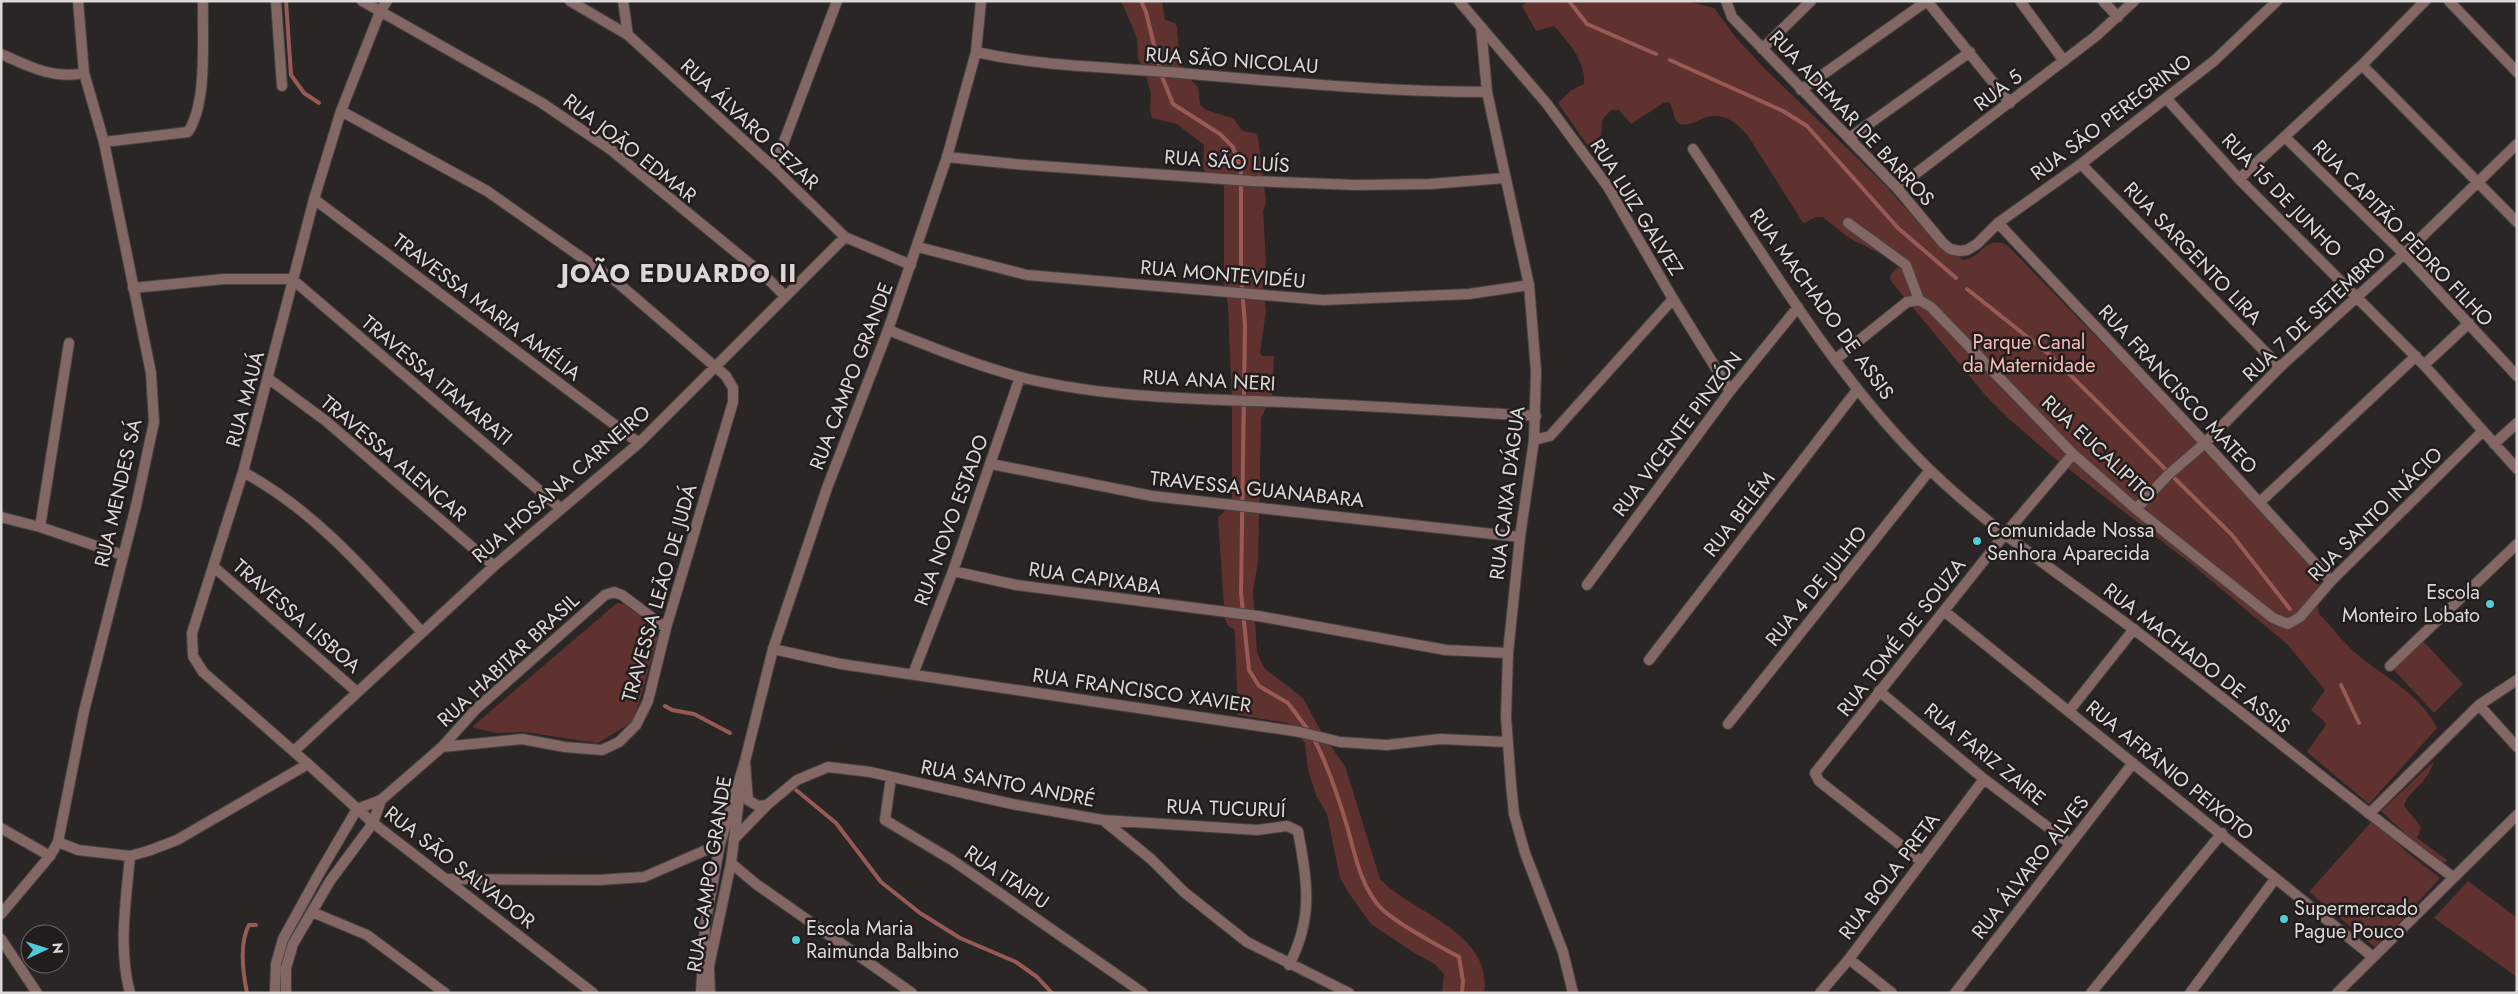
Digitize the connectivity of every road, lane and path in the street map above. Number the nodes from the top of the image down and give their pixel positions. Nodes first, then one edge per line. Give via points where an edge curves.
1 (78, 1) edge
2 (203, 1) edge
3 (276, 1) edge
4 (362, 1) edge
5 (387, 1) edge
6 (570, 1) edge
7 (623, 1) edge
8 (837, 1) edge
9 (980, 1) edge
10 (1458, 1) edge
11 (1726, 1) edge
12 (1811, 1) edge
13 (1927, 1) edge
14 (2020, 1) edge
15 (2103, 1) edge
16 (2134, 1) edge
17 (2277, 1) edge
18 (2425, 1) edge
19 (2449, 1) edge
20 (380, 12) junction
21 (2118, 17) junction
22 (1481, 27) junction
23 (628, 35) junction
24 (1762, 49) junction
25 (976, 52) junction
26 (1970, 52) junction
27 (1, 54) edge
28 (2064, 61) junction
29 (2362, 65) junction
30 (2517, 72) edge
31 (84, 73) junction
32 (282, 86) dead end
33 (1801, 90) junction
34 (1487, 92) junction
35 (2166, 98) junction
36 (2010, 103) junction
37 (341, 111) junction
38 (2285, 136) junction
39 (1849, 138) junction
40 (104, 142) junction
41 (2517, 144) edge
42 (1693, 149) dead end
43 (948, 157) junction
44 (2081, 164) junction
45 (774, 168) junction
46 (1505, 178) junction
47 (2239, 179) junction
48 (2478, 182) junction
49 (1897, 188) junction
50 (314, 199) junction
51 (2517, 222) edge
52 (1848, 223) dead end
53 (1998, 223) junction
54 (844, 237) junction
55 (918, 247) junction
56 (1960, 251) joint
57 (2404, 254) junction
58 (911, 265) junction
59 (292, 279) junction
60 (1529, 285) junction
61 (133, 288) junction
62 (785, 296) junction
63 (2357, 298) junction
64 (1673, 300) junction
65 (1919, 300) junction
66 (1798, 307) junction
67 (2469, 323) junction
68 (888, 330) junction
69 (69, 343) dead end
70 (2416, 356) junction
71 (1836, 359) junction
72 (2424, 365) junction
73 (714, 366) junction
74 (2280, 367) junction
75 (1020, 376) junction
76 (2517, 376) edge
77 (269, 379) junction
78 (1857, 390) junction
79 (1730, 391) junction
80 (1536, 416) junction
81 (2517, 424) edge
82 (2483, 431) junction
83 (1534, 440) junction
84 (639, 443) junction
85 (2205, 443) junction
86 (2494, 444) junction
87 (2074, 454) junction
88 (991, 464) junction
89 (2517, 469) edge
90 (1930, 470) junction
91 (243, 472) junction
92 (2260, 502) junction
93 (560, 508) junction
94 (2136, 509) junction
95 (1, 516) edge
96 (40, 526) junction
97 (2004, 534) junction
98 (1520, 536) junction
99 (2517, 544) edge
100 (123, 555) junction
101 (494, 566) junction
102 (214, 567) junction
103 (953, 571) junction
104 (2331, 582) junction
105 (1587, 585) dead end
106 (1944, 611) junction
107 (2292, 622) joint
108 (666, 628) junction
109 (2134, 629) junction
110 (421, 631) junction
111 (773, 649) junction
112 (1508, 654) junction
113 (1649, 660) dead end
114 (2390, 666) dead end
115 (913, 674) junction
116 (2517, 680) edge
117 (357, 692) junction
118 (1879, 692) junction
119 (2479, 705) junction
120 (2069, 711) junction
121 (1728, 724) dead end
122 (1507, 742) junction
123 (442, 747) junction
124 (2517, 747) edge
125 (294, 751) junction
126 (745, 761) junction
127 (2133, 763) junction
128 (308, 764) junction
129 (891, 777) junction
130 (1984, 779) junction
131 (381, 800) junction
132 (767, 805) junction
133 (357, 809) junction
134 (2369, 814) junction
135 (2517, 815) edge
136 (1102, 820) junction
137 (373, 822) junction
138 (1, 828) edge
139 (2222, 833) junction
140 (734, 839) junction
141 (58, 842) junction
142 (2069, 843) junction
143 (720, 844) junction
144 (50, 856) junction
145 (130, 856) junction
146 (1921, 861) junction
147 (731, 863) junction
148 (2453, 877) junction
149 (448, 879) junction
150 (2276, 879) junction
151 (312, 912) junction
152 (1, 914) edge
153 (1, 940) edge
154 (2374, 957) junction
155 (1849, 959) junction
156 (1289, 965) junction
157 (37, 993) edge
158 (130, 993) edge
159 (275, 993) edge
160 (286, 993) edge
161 (445, 993) edge
162 (593, 993) edge
163 (701, 993) edge
164 (710, 993) edge
165 (912, 993) edge
166 (1143, 993) edge
167 (1349, 993) edge
168 (1573, 993) edge
169 (1820, 993) edge
170 (1892, 993) edge
171 (1955, 993) edge
172 (2091, 993) edge
173 (2190, 993) edge
174 (2337, 993) edge

1 - 31 street, RUA MENDES SÁ
2 - 40 street via 200,98 196,120 188,132
3 - 32 street
4 - 20 street, RUA JOÃO EDMAR
5 - 20 street, RUA MAUÁ
6 - 23 street, RUA ÁLVARO CEZAR
7 - 23 street
8 - 45 street
9 - 25 street, RUA CAMPO GRANDE
10 - 22 street
11 - 24 street, RUA ADEMAR DE BARROS via 1732,17
12 - 24 street
13 - 26 street
13 - 33 street
14 - 28 street
15 - 21 street
16 - 21 street, RUA 5
17 - 35 street, RUA SÃO PEREGRINO via 2214,61
18 - 29 street
19 - 30 street
20 - 37 street, RUA MAUÁ
20 - 62 street, RUA JOÃO EDMAR via 542,103 610,149
21 - 28 street, RUA 5
22 - 34 street, RUA CAIXA D'ÁGUA
22 - 64 street, RUA LUIZ GALVEZ via 1547,104 1597,170
23 - 45 street, RUA ÁLVARO CEZAR
24 - 33 street, RUA ADEMAR DE BARROS
25 - 34 street, RUA SÃO NICOLAU via 1005,58 1385,90
25 - 43 street, RUA CAMPO GRANDE
26 - 36 street
26 - 39 street
27 - 31 street via 46,73 70,76
28 - 36 street, RUA 5
29 - 38 street
29 - 48 street
31 - 40 street, RUA MENDES SÁ
33 - 39 street, RUA ADEMAR DE BARROS
34 - 46 street, RUA CAIXA D'ÁGUA
35 - 44 street, RUA SÃO PEREGRINO
35 - 47 street, RUA 15 DE JUNHO
36 - 49 street, RUA 5
37 - 50 street, RUA MAUÁ
37 - 73 street, TRAVESSA LEÃO DE JUDÁ via 487,191 618,283
38 - 47 street
38 - 57 street, RUA CAPITÃO PEDRO FILHO
39 - 49 street, RUA ADEMAR DE BARROS
40 - 61 street, RUA MENDES SÁ
41 - 48 street, RUA 7 DE SETEMBRO
42 - 66 street, RUA MACHADO DE ASSIS
43 - 46 street, RUA SÃO LUÍS via 1252,181 1357,185
43 - 55 street, RUA CAMPO GRANDE
44 - 53 street, RUA SÃO PEREGRINO
44 - 74 street, RUA SARGENTO LIRA
45 - 54 street, RUA ÁLVARO CEZAR
46 - 60 street, RUA CAIXA D'ÁGUA
47 - 63 street, RUA 15 DE JUNHO
48 - 51 street
48 - 57 street, RUA 7 DE SETEMBRO
49 - 56 street, RUA ADEMAR DE BARROS via 1943,244
50 - 59 street, RUA MAUÁ
50 - 84 street, TRAVESSA MARIA AMÉLIA
52 - 65 street via 1906,265
53 - 56 street, RUA SÃO PEREGRINO via 1977,244
53 - 85 street, RUA FRANCISCO MATEO
54 - 58 street, RUA ÁLVARO CEZAR
54 - 62 street, RUA HOSANA CARNEIRO
55 - 58 street, RUA CAMPO GRANDE
55 - 60 street, RUA MONTEVIDÉU via 1027,275 1324,300 1470,294
57 - 63 street, RUA 7 DE SETEMBRO
57 - 67 street, RUA CAPITÃO PEDRO FILHO
58 - 68 street, RUA CAMPO GRANDE
59 - 61 street via 224,279
59 - 77 street, RUA MAUÁ
59 - 93 street, TRAVESSA ITAMARATI
60 - 80 street, RUA CAIXA D'ÁGUA
61 - 100 street, RUA MENDES SÁ via 151,373 154,422
62 - 73 street, RUA HOSANA CARNEIRO
63 - 70 street, RUA 15 DE JUNHO
63 - 74 street, RUA 7 DE SETEMBRO
64 - 79 street, RUA LUIZ GALVEZ
64 - 83 street via 1550,436
65 - 71 street via 1907,302
65 - 87 street, RUA EUCALIPITO via 1931,307
66 - 71 street, RUA MACHADO DE ASSIS
66 - 79 street, RUA VICENTE PINZÓN
67 - 72 street
67 - 76 street, RUA CAPITÃO PEDRO FILHO
68 - 75 street, RUA ANA NERI via 960,358
68 - 111 street, RUA CAMPO GRANDE via 827,488
69 - 96 street
70 - 72 street, RUA 15 DE JUNHO
70 - 92 street
71 - 78 street, RUA MACHADO DE ASSIS
72 - 82 street, RUA 15 DE JUNHO
73 - 84 street, RUA HOSANA CARNEIRO
73 - 108 street, TRAVESSA LEÃO DE JUDÁ via 726,376 733,388 733,402
74 - 85 street, RUA 7 DE SETEMBRO
75 - 80 street, RUA ANA NERI via 1187,400
75 - 88 street, RUA NOVO ESTADO
77 - 91 street, RUA MAUÁ
77 - 101 street, TRAVESSA ALENCAR via 326,421
78 - 90 street, RUA MACHADO DE ASSIS
78 - 113 street, RUA BELÉM
79 - 105 street, RUA VICENTE PINZÓN
80 - 83 street, RUA CAIXA D'ÁGUA
81 - 86 street
82 - 86 street, RUA 15 DE JUNHO
82 - 104 street, RUA SANTO INÁCIO
83 - 98 street, RUA CAIXA D'ÁGUA
84 - 93 street, RUA HOSANA CARNEIRO
85 - 92 street, RUA FRANCISCO MATEO
85 - 94 street, RUA 7 DE SETEMBRO
86 - 89 street, RUA 15 DE JUNHO
87 - 94 street, RUA EUCALIPITO
87 - 97 street, RUA TOMÉ DE SOUZA
88 - 98 street, TRAVESSA GUANABARA via 1152,496
88 - 103 street, RUA NOVO ESTADO
90 - 97 street, RUA MACHADO DE ASSIS
90 - 121 street, RUA 4 DE JULHO
91 - 102 street, RUA MAUÁ
91 - 110 street via 310,519 374,580
92 - 104 street, RUA FRANCISCO MATEO
93 - 101 street, RUA HOSANA CARNEIRO
94 - 107 street, RUA EUCALIPITO via 2278,622
95 - 96 street
96 - 100 street
97 - 106 street, RUA TOMÉ DE SOUZA
97 - 109 street, RUA MACHADO DE ASSIS
98 - 112 street, RUA CAIXA D'ÁGUA
99 - 114 street
100 - 141 street, RUA MENDES SÁ via 84,711
101 - 110 street, RUA HOSANA CARNEIRO
102 - 117 street, TRAVESSA LISBOA
102 - 125 street, RUA MAUÁ via 192,633 193,656 203,672
103 - 112 street, RUA CAPIXABA via 1016,585 1254,616 1446,650
103 - 115 street, RUA NOVO ESTADO
104 - 107 street, RUA SANTO INÁCIO
106 - 118 street, RUA TOMÉ DE SOUZA
106 - 120 street, RUA AFRÂNIO PEIXOTO
108 - 123 street, RUA HABITAR BRASIL via 622,595 614,592 604,595 476,709
108 - 123 street, TRAVESSA LEÃO DE JUDÁ via 648,701 636,725 619,742 602,750 522,739
109 - 120 street
109 - 134 street, RUA MACHADO DE ASSIS
110 - 117 street, RUA HOSANA CARNEIRO
111 - 115 street, RUA FRANCISCO XAVIER via 841,664
111 - 126 street, RUA CAMPO GRANDE
112 - 122 street, RUA CAIXA D'ÁGUA
115 - 122 street, RUA FRANCISCO XAVIER via 1334,740 1387,745 1440,739
116 - 119 street
117 - 125 street, RUA HOSANA CARNEIRO
118 - 130 street, RUA FARIZ ZAIRE
118 - 146 street, RUA TOMÉ DE SOUZA via 1815,774 1819,781
119 - 124 street
119 - 134 street
120 - 127 street, RUA AFRÂNIO PEIXOTO
122 - 168 street, RUA CAIXA D'ÁGUA via 1514,814 1563,952
123 - 131 street, RUA HABITAR BRASIL
125 - 128 street, RUA MAUÁ
126 - 132 street via 748,800 758,806
126 - 140 street, RUA CAMPO GRANDE
126 - 143 street, RUA CAMPO GRANDE
127 - 139 street, RUA AFRÂNIO PEIXOTO
127 - 142 street, RUA ÁLVARO ALVES
128 - 133 street, RUA SÃO SALVADOR
128 - 145 street via 177,840
129 - 132 street, RUA SANTO ANDRÉ via 846,768 828,768 798,780
129 - 136 street, RUA SANTO ANDRÉ
129 - 166 street, RUA ITAIPU via 885,820 952,860
130 - 142 street, RUA FARIZ ZAIRE
130 - 146 street, RUA BOLA PRETA
131 - 133 street, RUA HABITAR BRASIL
131 - 137 street, RUA HABITAR BRASIL
132 - 140 street, RUA SANTO ANDRÉ
133 - 137 street, RUA SÃO SALVADOR
133 - 159 street via 283,939 276,964
134 - 148 street, RUA MACHADO DE ASSIS
135 - 148 street
136 - 156 street, RUA SANTO ANDRÉ via 1222,923 1247,942
136 - 156 street, RUA TUCURUÍ via 1257,830 1282,826 1295,828 1307,887 1308,911 1302,940
137 - 149 street, RUA SÃO SALVADOR
137 - 151 street, RUA HABITAR BRASIL
138 - 144 street
139 - 150 street, RUA AFRÂNIO PEIXOTO
139 - 172 street
140 - 143 street
140 - 147 street, RUA CAMPO GRANDE
141 - 144 street, RUA MENDES SÁ
141 - 145 street via 78,850
142 - 171 street, RUA ÁLVARO ALVES
143 - 149 street via 644,877 598,880
143 - 163 street, RUA CAMPO GRANDE via 705,925
144 - 152 street, RUA MENDES SÁ
145 - 158 street via 123,951
146 - 155 street, RUA BOLA PRETA
147 - 164 street, RUA CAMPO GRANDE via 710,966
147 - 165 street
148 - 154 street
149 - 162 street, RUA SÃO SALVADOR
150 - 154 street, RUA AFRÂNIO PEIXOTO
150 - 173 street
151 - 160 street, RUA HABITAR BRASIL via 293,944 286,968
151 - 161 street via 367,935
153 - 157 street
154 - 174 street
155 - 169 street, RUA BOLA PRETA
155 - 170 street
156 - 167 street, RUA SANTO ANDRÉ

